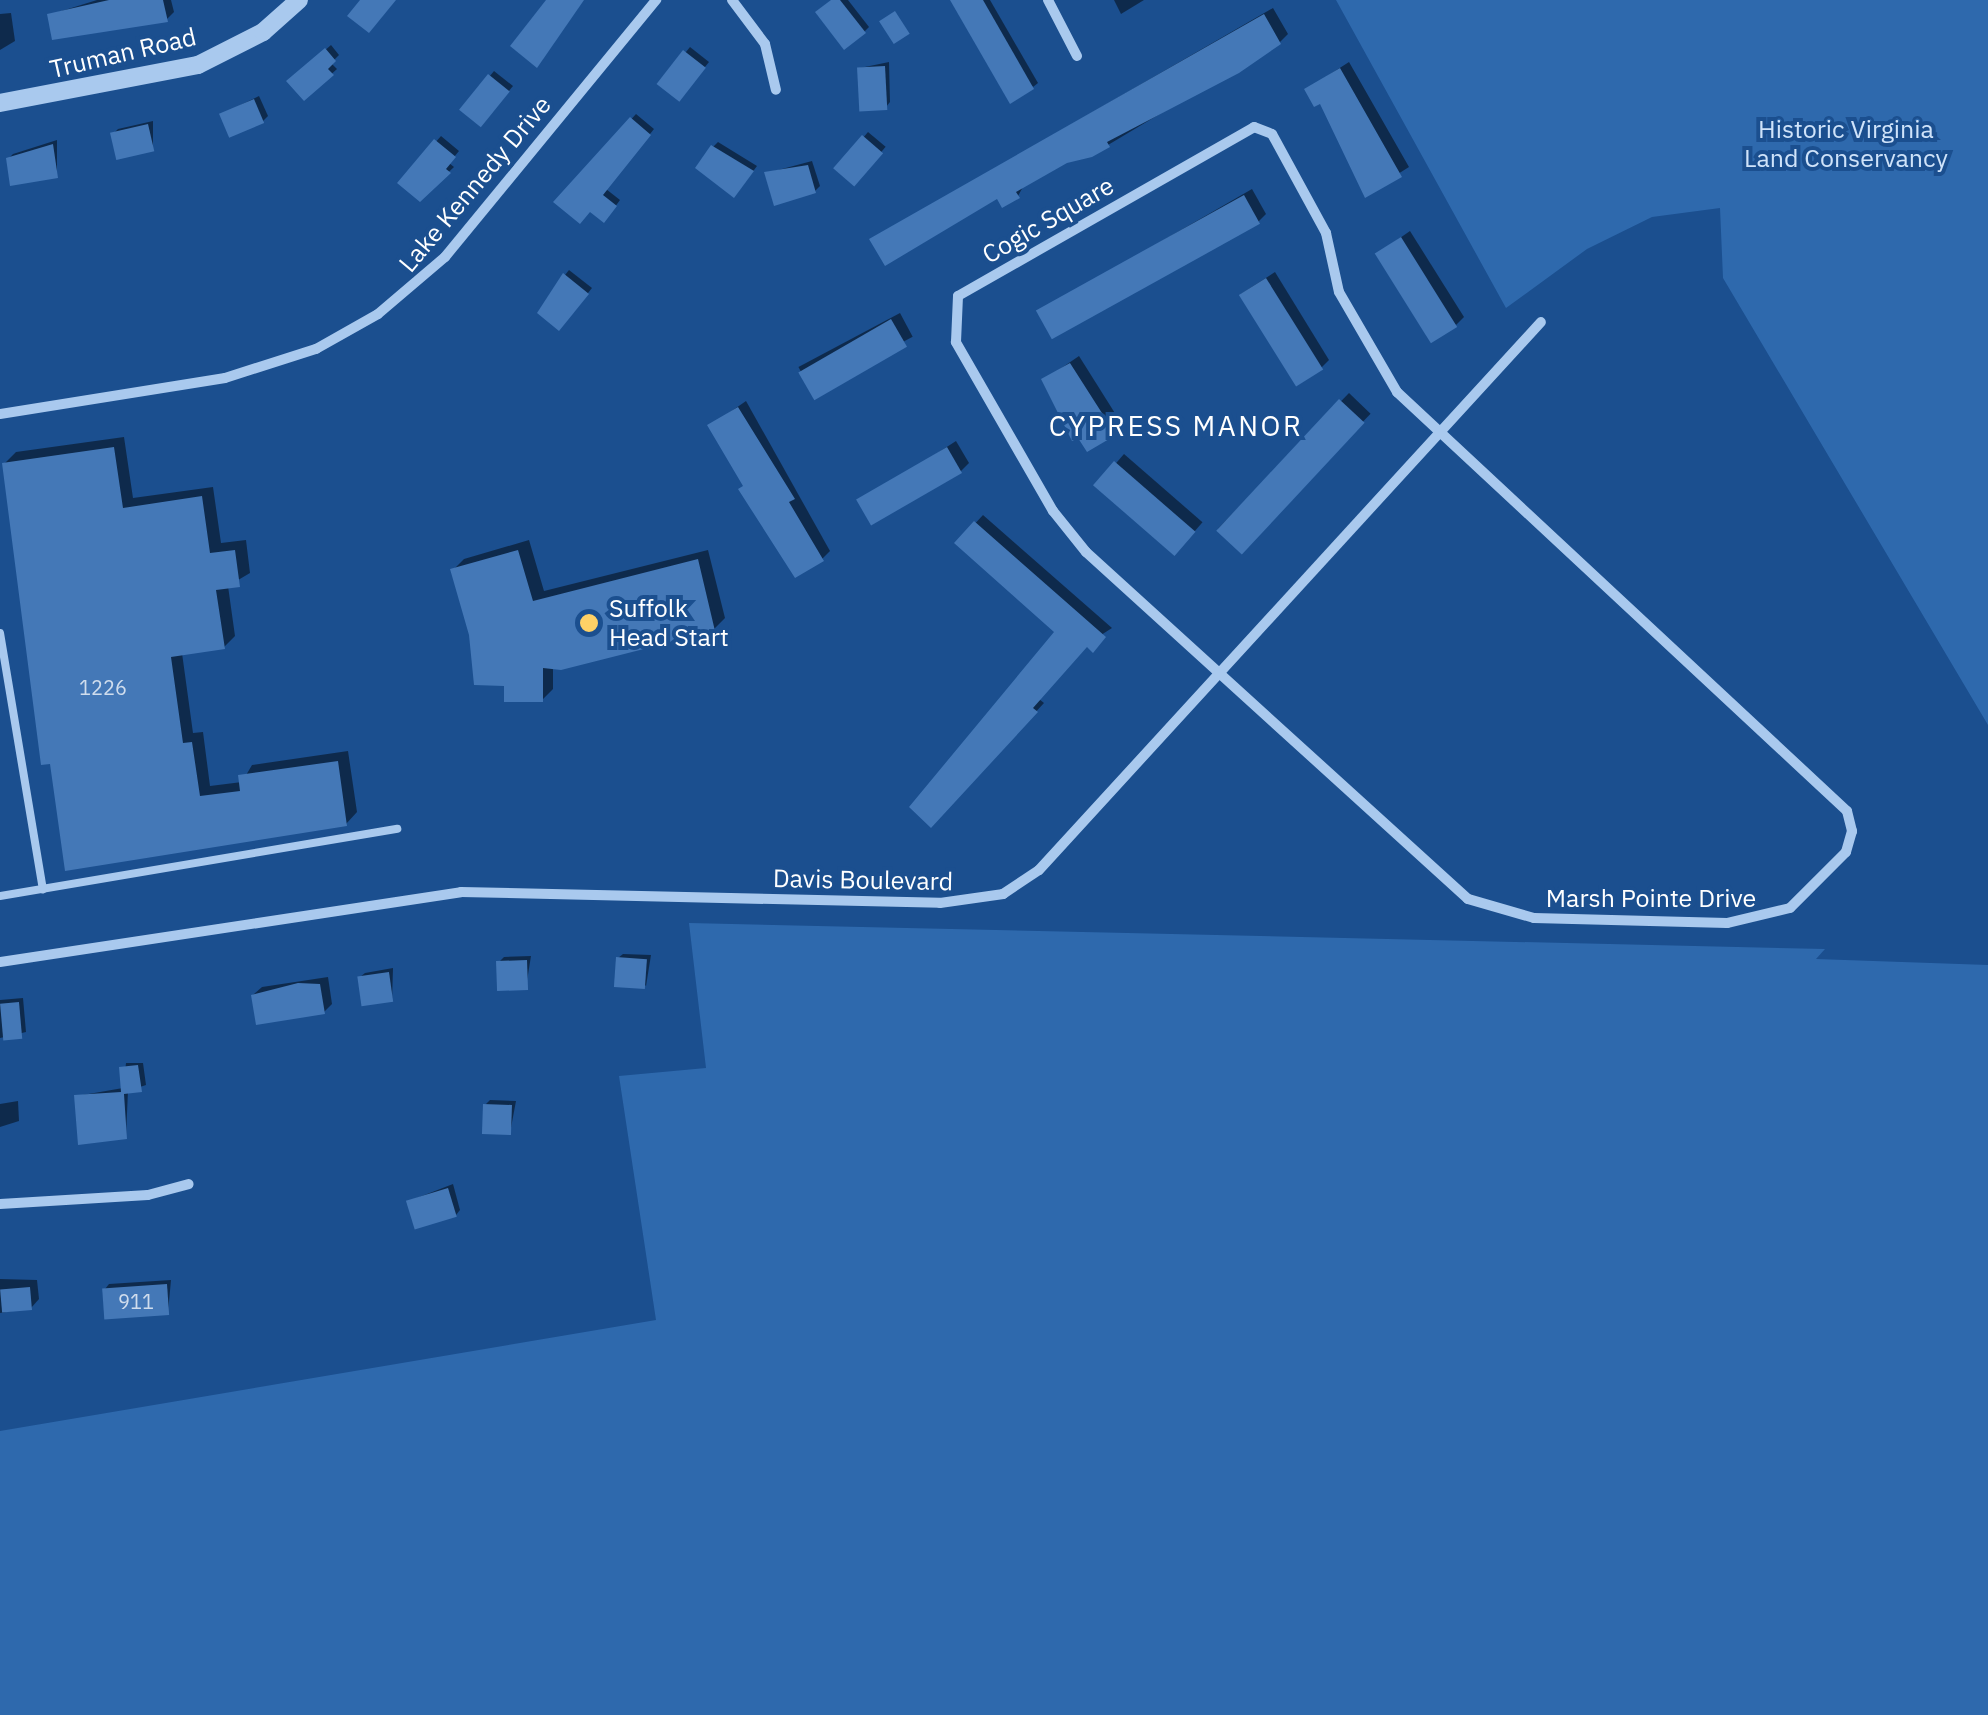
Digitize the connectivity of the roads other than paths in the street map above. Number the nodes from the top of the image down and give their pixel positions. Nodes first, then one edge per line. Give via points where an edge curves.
1 (298, 0) edge
2 (656, 0) edge
3 (732, 0) edge
4 (1048, 0) edge
5 (1077, 56) dead end
6 (776, 90) dead end
7 (0, 102) edge
8 (1541, 322) dead end
9 (0, 414) edge
10 (1436, 432) junction
11 (0, 634) edge
12 (1219, 673) junction
13 (397, 828) dead end
14 (43, 889) junction
15 (0, 896) edge
16 (0, 962) edge
17 (189, 1184) dead end
18 (0, 1204) edge

1 - 7 street, Truman Road via 263,32 198,64
2 - 9 street, Lake Kennedy Drive via 445,257 378,314 316,349 225,378
3 - 6 street via 765,44
4 - 5 street
8 - 10 street, Davis Boulevard
10 - 12 street, Davis Boulevard
10 - 12 street, Cogic Square via 1391,384 1339,292 1326,232 1262,127 1238,132 958,296 956,342 1053,511 1086,552
10 - 12 street, Marsh Pointe Drive via 1840,803 1851,821 1850,842 1818,884 1790,908 1743,922 1534,918 1488,909 1452,886
11 - 14 lane
12 - 16 street, Davis Boulevard via 1039,870 983,900 461,892
13 - 14 lane
14 - 15 lane
17 - 18 street via 148,1194

